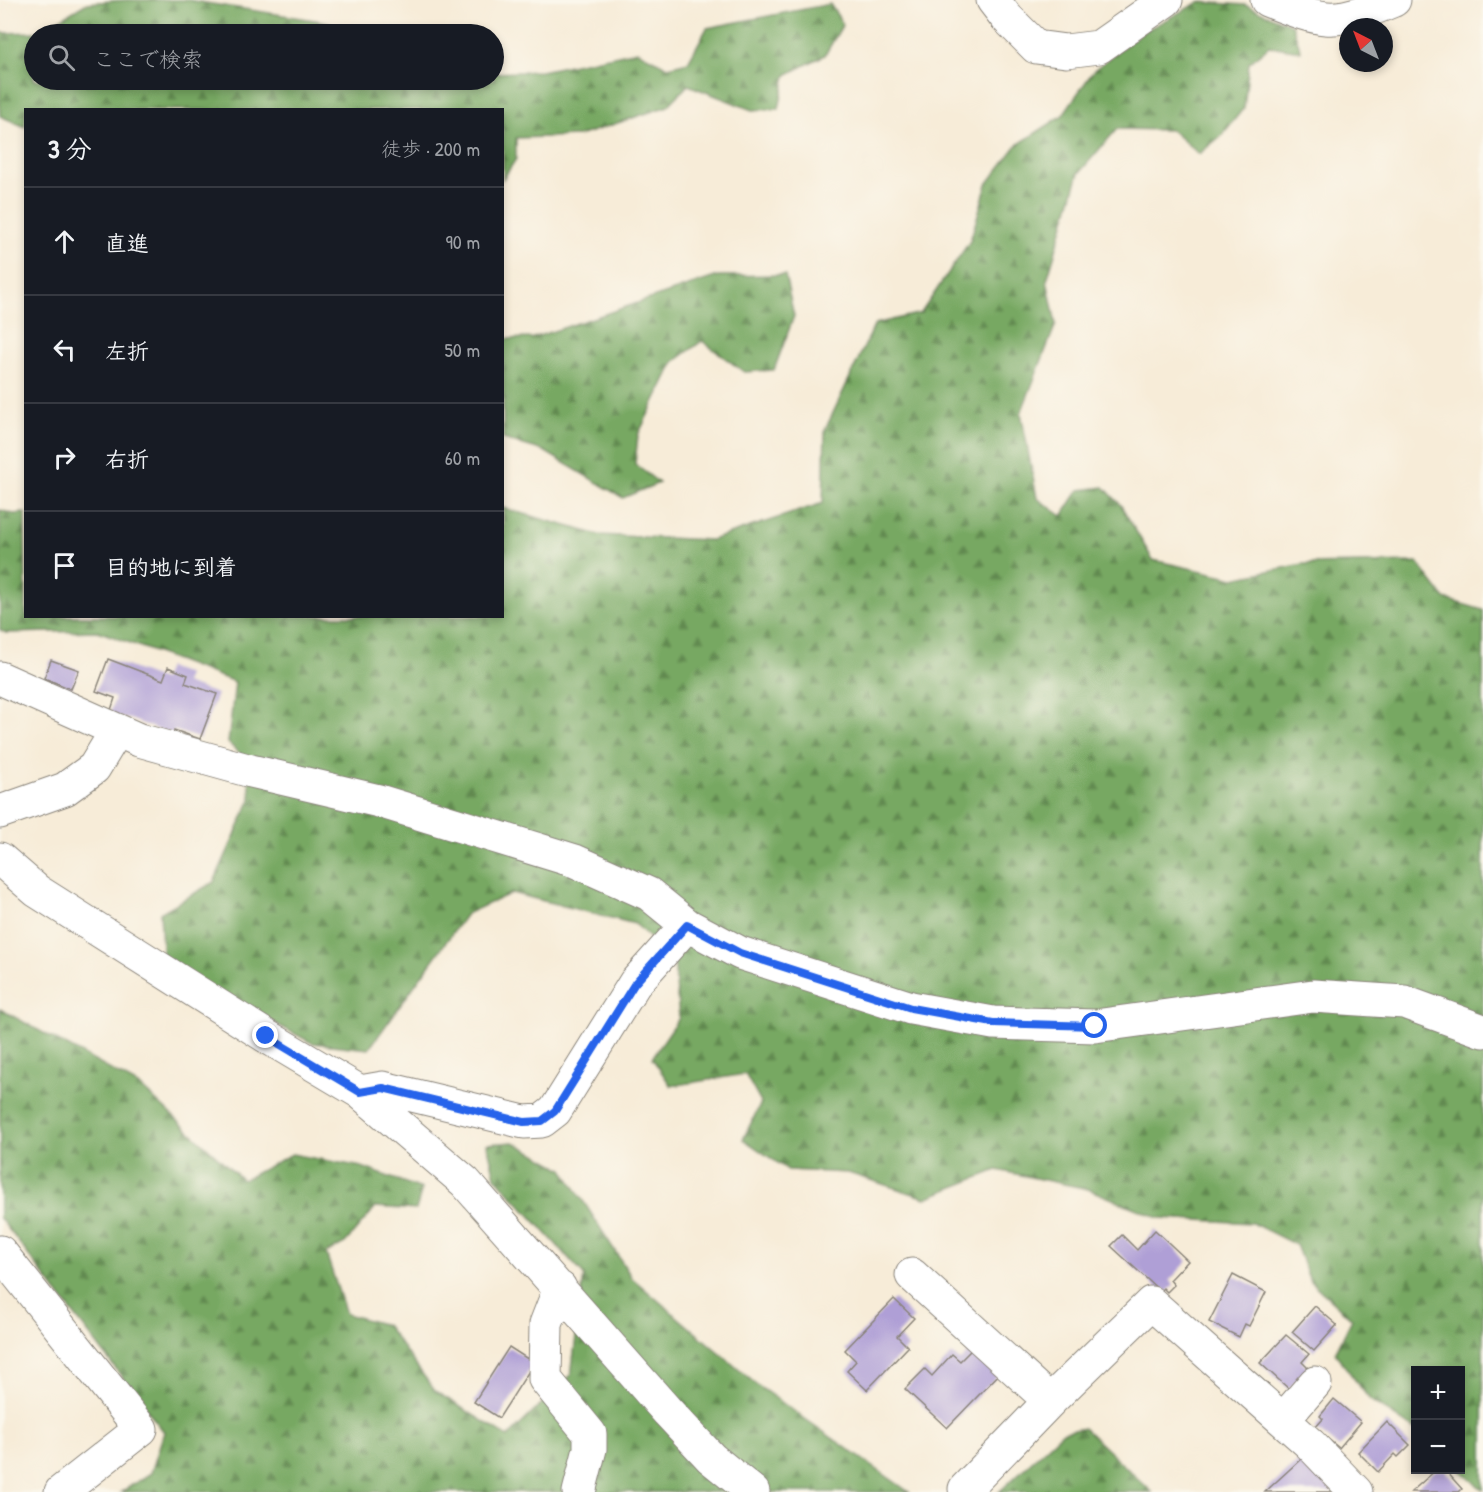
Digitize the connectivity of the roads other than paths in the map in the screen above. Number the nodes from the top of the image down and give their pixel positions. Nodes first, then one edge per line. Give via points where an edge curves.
1 (993, 0) edge
2 (1166, 0) edge
3 (1267, 0) edge
4 (1394, 0) edge
5 (0, 678) edge
6 (117, 730) junction
7 (0, 812) edge
8 (0, 859) edge
9 (687, 925) junction
10 (1483, 1031) edge
11 (360, 1092) junction
12 (0, 1252) edge
13 (912, 1275) dead end
14 (560, 1288) junction
15 (1315, 1383) dead end
16 (1050, 1401) junction
17 (1283, 1420) junction
18 (965, 1490) dead end
19 (61, 1492) edge
20 (579, 1492) edge
21 (753, 1492) edge
22 (1356, 1492) edge

1 - 2 street via 1036,47 1066,51 1098,47
3 - 4 street via 1328,18 1365,12
5 - 6 street
6 - 7 street via 94,768 65,789
6 - 9 street via 139,740 251,771 379,801 574,861 648,894
8 - 11 street via 37,891
9 - 10 street via 740,953 911,1008 993,1023 1095,1026 1313,996 1404,1002
9 - 11 street via 635,983 555,1111 542,1121 524,1122 383,1088
11 - 14 street via 465,1182
12 - 19 street via 141,1429
13 - 16 street
14 - 20 street via 546,1324 544,1379 590,1434
14 - 21 street via 675,1420 711,1458
15 - 17 street
16 - 17 street via 1151,1304
16 - 18 street
17 - 22 street

